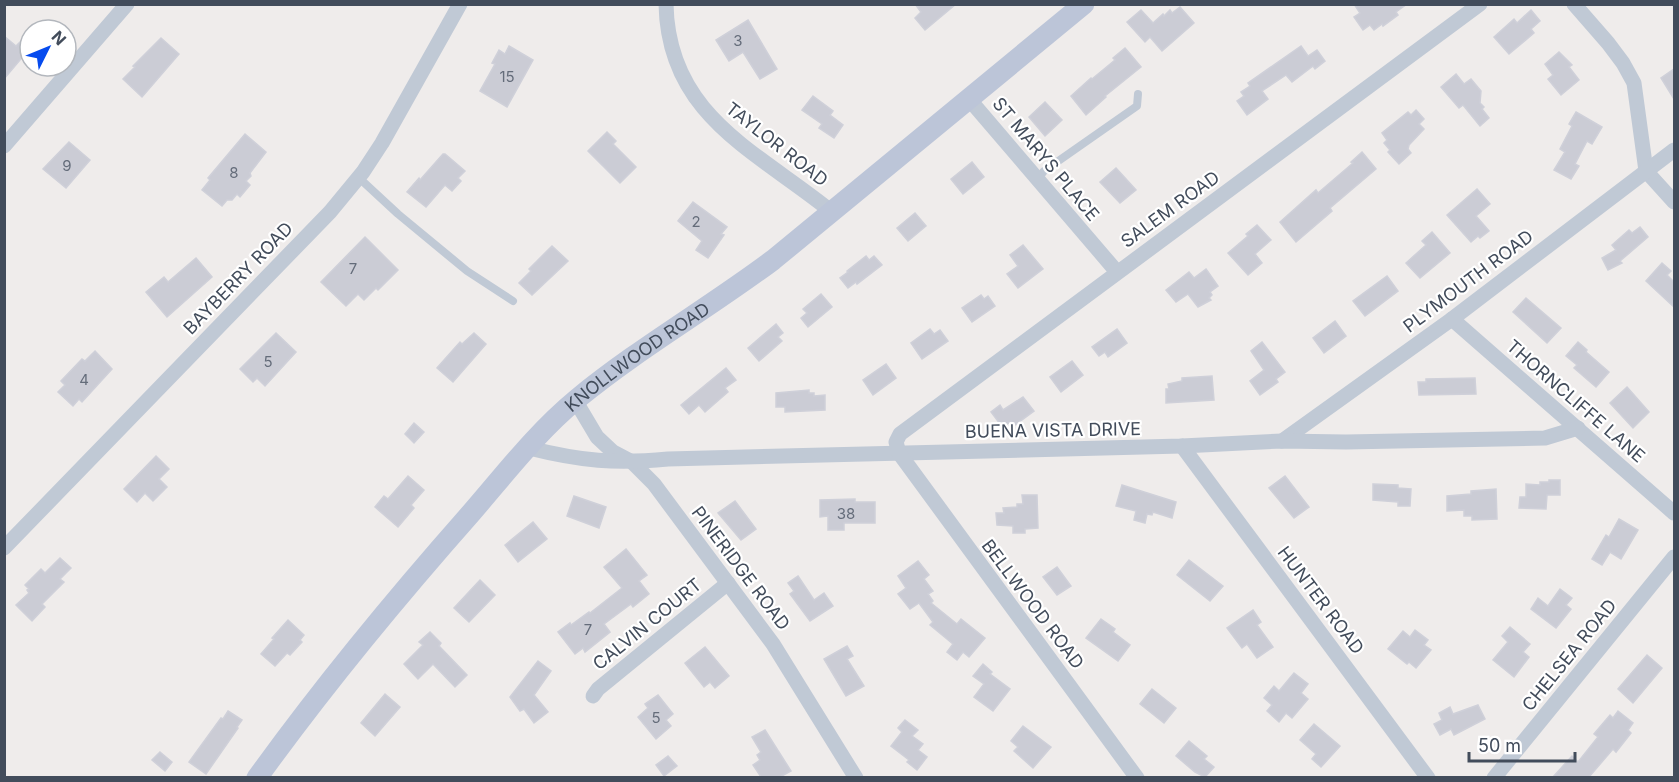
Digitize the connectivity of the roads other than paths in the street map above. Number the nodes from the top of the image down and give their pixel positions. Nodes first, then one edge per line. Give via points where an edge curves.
1 (128, 4) edge
2 (460, 4) edge
3 (666, 4) edge
4 (1084, 4) edge
5 (1480, 4) edge
6 (1574, 4) edge
7 (1138, 94) dead end
8 (969, 99) junction
9 (4, 146) edge
10 (1674, 150) edge
11 (1646, 171) junction
12 (358, 177) junction
13 (1037, 180) junction
14 (1674, 202) edge
15 (832, 212) junction
16 (1117, 272) junction
17 (513, 301) dead end
18 (1452, 319) junction
19 (575, 400) junction
20 (1578, 428) junction
21 (1282, 441) junction
22 (1182, 446) junction
23 (529, 448) junction
24 (899, 453) junction
25 (632, 462) junction
26 (1674, 513) edge
27 (4, 548) edge
28 (1674, 557) edge
29 (728, 584) junction
30 (593, 696) dead end
31 (853, 776) edge
32 (257, 777) edge
33 (1137, 777) edge
34 (1428, 777) edge
35 (1494, 777) edge

1 - 9 street
2 - 12 street, BAYBERRY ROAD via 382,143
3 - 15 street, TAYLOR ROAD via 672,48 700,106 722,129
4 - 8 main road, KNOLLWOOD ROAD
5 - 16 street, SALEM ROAD
6 - 11 street via 1608,43 1634,83
7 - 13 lane via 1137,106 1044,171
8 - 13 street, ST MARYS PLACE
8 - 15 main road, KNOLLWOOD ROAD
10 - 11 street, PLYMOUTH ROAD
11 - 14 street
11 - 18 street, PLYMOUTH ROAD
12 - 17 lane via 467,271
12 - 27 street, BAYBERRY ROAD via 330,212
13 - 16 street, ST MARYS PLACE
15 - 19 main road, KNOLLWOOD ROAD via 731,291
16 - 24 street, SALEM ROAD via 900,434 896,442
18 - 20 street, THORNCLIFFE LANE
18 - 21 street, PLYMOUTH ROAD
19 - 23 main road, KNOLLWOOD ROAD
19 - 25 street, PINERIDGE ROAD via 597,437
20 - 21 street, BUENA VISTA DRIVE via 1545,438
20 - 26 street, THORNCLIFFE LANE
21 - 22 street, BUENA VISTA DRIVE
22 - 24 street, BUENA VISTA DRIVE
22 - 34 street, HUNTER ROAD
23 - 25 street, BUENA VISTA DRIVE via 569,458
23 - 32 main road, KNOLLWOOD ROAD via 365,636
24 - 25 street, BUENA VISTA DRIVE
24 - 33 street, BELLWOOD ROAD
25 - 29 street, PINERIDGE ROAD via 654,484
28 - 35 street, CHELSEA ROAD
29 - 30 street, CALVIN COURT
29 - 31 street, PINERIDGE ROAD via 773,644

